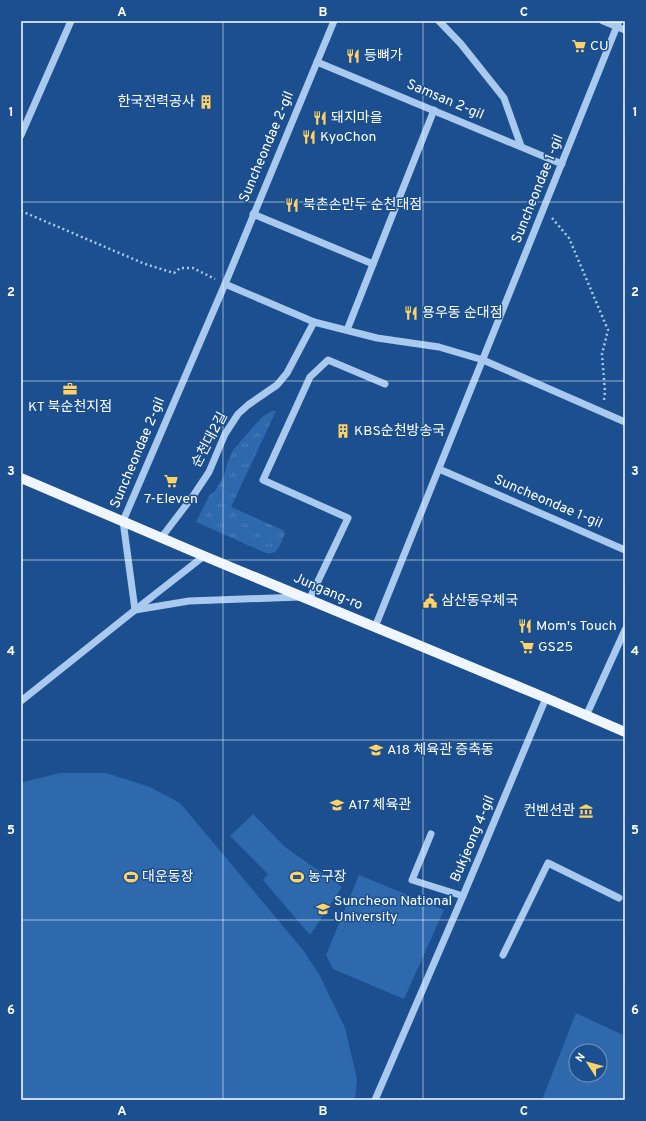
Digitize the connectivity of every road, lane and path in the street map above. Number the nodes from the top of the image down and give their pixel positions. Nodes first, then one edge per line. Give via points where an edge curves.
1 (70, 21) edge
2 (334, 21) edge
3 (439, 21) edge
4 (603, 21) edge
5 (618, 24) edge
6 (625, 30) edge
7 (317, 62) junction
8 (434, 110) junction
9 (21, 135) edge
10 (521, 146) junction
11 (562, 164) junction
12 (543, 210) junction
13 (21, 211) edge
14 (253, 214) junction
15 (373, 264) junction
16 (225, 284) junction
17 (314, 322) junction
18 (347, 330) junction
19 (483, 360) junction
20 (385, 384) dead end
21 (601, 411) junction
22 (625, 422) edge
23 (439, 469) junction
24 (21, 478) edge
25 (123, 521) junction
26 (161, 538) junction
27 (625, 550) edge
28 (204, 556) junction
29 (307, 598) junction
30 (135, 610) junction
31 (375, 627) junction
32 (625, 630) edge
33 (546, 698) junction
34 (21, 701) edge
35 (586, 716) junction
36 (625, 732) edge
37 (431, 834) dead end
38 (463, 896) junction
39 (619, 898) dead end
40 (503, 955) dead end
41 (375, 1100) edge

1 - 9 street
2 - 7 street, Suncheondae 2-gil
3 - 10 street via 504,98
4 - 5 street
5 - 6 street
5 - 11 street, Suncheondae 1-gil
7 - 8 street, Samsan 2-gil
7 - 14 street, Suncheondae 2-gil
8 - 10 street, Samsan 2-gil
8 - 15 street
10 - 11 street, Samsan 2-gil
11 - 12 street, Suncheondae 1-gil
12 - 19 street, Suncheondae 1-gil
12 - 21 path via 569,238 608,330 602,354 606,392
13 - 16 path via 144,264 174,272 180,268 194,268
14 - 15 street
14 - 16 street, Suncheondae 2-gil
15 - 18 street
16 - 17 street
16 - 25 street, Suncheondae 2-gil
17 - 18 street
17 - 26 street, 순천대2길 via 287,373 277,385 238,414 225,434 209,472
18 - 19 street via 377,338 440,347
19 - 21 street
19 - 23 street, Suncheondae 1-gil
20 - 29 street via 328,360 310,377 264,480 348,518
21 - 22 street
23 - 27 street, Suncheondae 1-gil
23 - 31 street, Suncheondae 1-gil
24 - 25 main road, Jungang-ro
25 - 26 main road, Jungang-ro
25 - 30 street
26 - 28 main road, Jungang-ro
28 - 29 main road, Jungang-ro
28 - 30 street
29 - 30 street via 189,601
29 - 31 main road, Jungang-ro
30 - 34 street
31 - 33 main road, Jungang-ro
32 - 35 street
33 - 35 main road, Jungang-ro
33 - 38 street, Bukjeong 4-gil
35 - 36 main road, Jungang-ro
37 - 38 street via 412,880
38 - 41 street, Bukjeong 4-gil
39 - 40 street via 548,863

